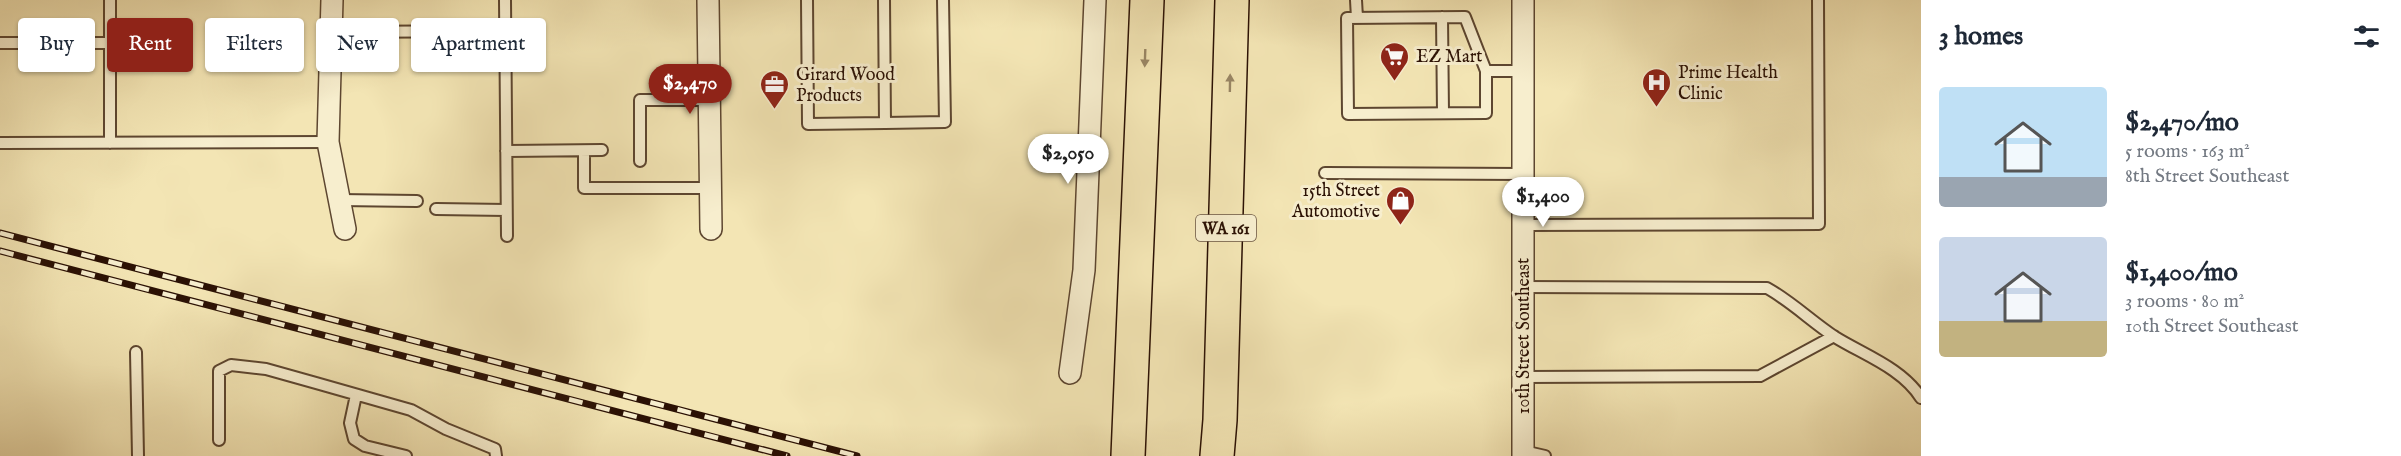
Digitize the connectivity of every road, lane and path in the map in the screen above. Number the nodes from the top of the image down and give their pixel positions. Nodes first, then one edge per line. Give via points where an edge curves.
1 (110, 0) edge
2 (332, 0) edge
3 (505, 0) edge
4 (708, 0) edge
5 (807, 0) edge
6 (884, 0) edge
7 (943, 0) edge
8 (1095, 0) edge
9 (1147, 0) edge
10 (1232, 0) edge
11 (1356, 0) edge
12 (1523, 0) edge
13 (1818, 0) edge
14 (1442, 17) junction
15 (110, 18) edge
16 (331, 18) edge
17 (506, 18) edge
18 (1356, 18) junction
19 (0, 43) edge
20 (107, 43) edge
21 (1486, 71) junction
22 (1523, 71) junction
23 (110, 72) edge
24 (330, 72) edge
25 (506, 72) edge
26 (709, 100) junction
27 (1443, 113) junction
28 (885, 123) junction
29 (1229, 133) junction
30 (328, 142) junction
31 (0, 143) edge
32 (110, 143) junction
33 (602, 150) dead end
34 (584, 151) junction
35 (506, 152) junction
36 (640, 161) dead end
37 (1140, 169) junction
38 (1325, 173) dead end
39 (1523, 174) junction
40 (710, 188) junction
41 (339, 200) junction
42 (417, 201) dead end
43 (436, 209) dead end
44 (506, 210) junction
45 (1523, 225) junction
46 (345, 229) dead end
47 (711, 229) dead end
48 (507, 236) dead end
49 (1523, 288) junction
50 (1834, 336) junction
51 (136, 352) dead end
52 (1070, 373) dead end
53 (1523, 377) junction
54 (356, 395) junction
55 (1921, 398) edge
56 (219, 440) dead end
57 (1523, 453) edge
58 (138, 456) edge
59 (406, 456) edge
60 (496, 456) edge
61 (1105, 456) edge
62 (1128, 456) edge
63 (1217, 456) edge
64 (1230, 456) edge
65 (1545, 456) edge

1 - 15 lane
2 - 16 street
3 - 17 lane
4 - 26 street
5 - 28 lane via 808,124
6 - 28 lane
7 - 28 lane via 945,122
8 - 52 street via 1084,270
9 -> 37 highway
29 -> 10 highway, WA 161
11 - 18 lane
12 - 22 street, 10th Street Southeast
13 - 45 lane via 1819,224
14 - 18 lane
14 - 21 lane via 1465,17
14 - 27 lane
18 - 27 lane via 1347,18 1348,114
19 - 20 lane
21 - 22 lane
21 - 27 lane via 1486,112
22 - 39 street, 10th Street Southeast
23 - 32 lane
24 - 30 street
25 - 35 lane
26 - 36 lane via 640,100
26 - 40 street
29 - 63 highway, WA 161
29 - 64 highway
30 - 32 lane
30 - 41 street
31 - 32 lane
33 - 34 lane
34 - 35 lane
34 - 40 lane via 584,188
35 - 44 lane
37 - 61 highway
37 - 62 highway
38 - 39 lane
39 - 45 street, 10th Street Southeast
40 - 47 street
41 - 42 lane
41 - 46 street
43 - 44 lane
44 - 48 lane
45 - 49 street, 10th Street Southeast
49 - 50 lane via 1767,288
49 - 53 street, 10th Street Southeast
50 - 53 lane via 1760,376
50 - 55 lane via 1889,367
51 - 58 lane
53 - 57 street, 10th Street Southeast
54 - 56 lane via 266,369 231,365 219,371
54 - 59 lane via 350,423 354,439 364,446
54 - 60 lane via 411,410 495,449
57 - 65 lane

